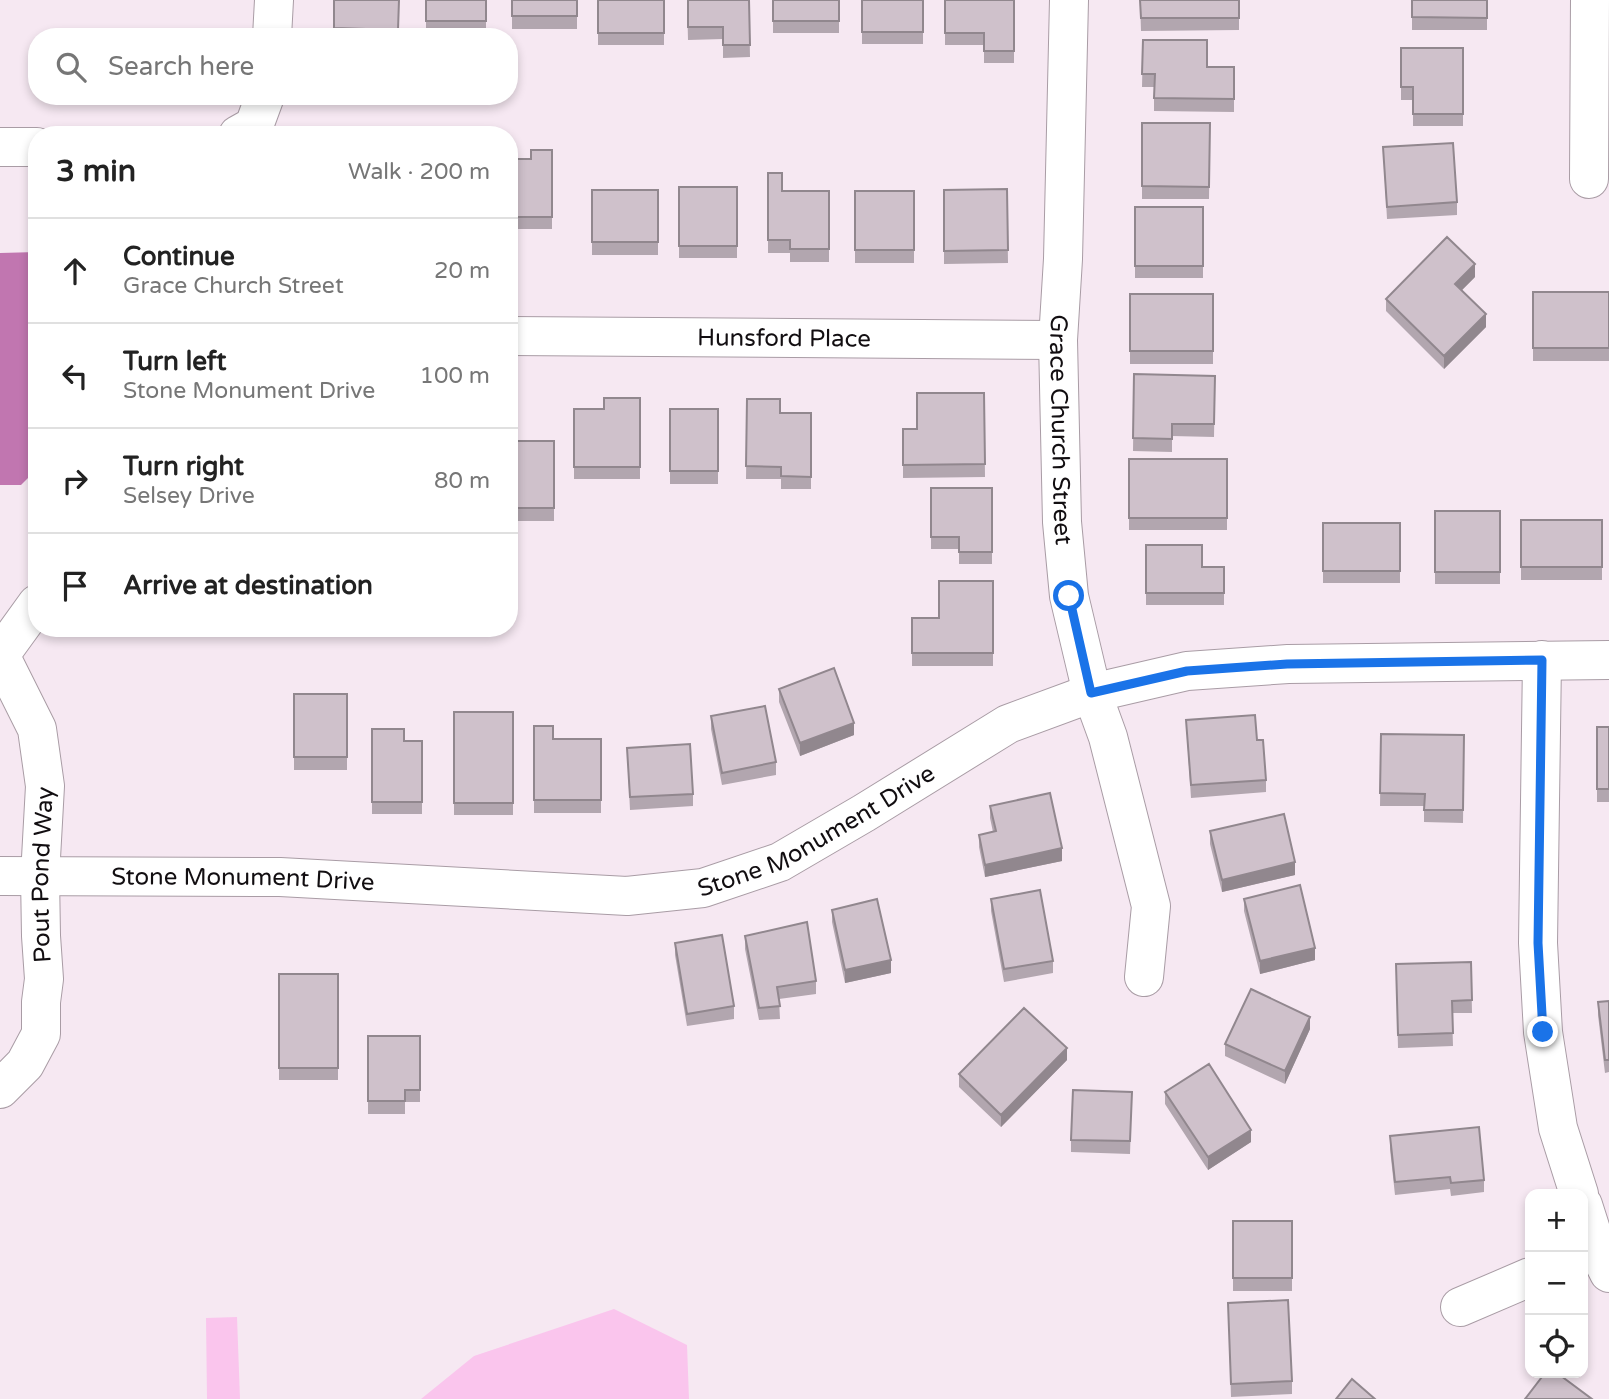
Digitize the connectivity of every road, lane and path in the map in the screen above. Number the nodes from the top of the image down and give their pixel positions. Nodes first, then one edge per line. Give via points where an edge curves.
1 (274, 0) edge
2 (1069, 0) edge
3 (1590, 0) edge
4 (272, 28) edge
5 (262, 105) edge
6 (254, 126) edge
7 (0, 147) edge
8 (28, 147) edge
9 (1589, 179) dead end
10 (518, 336) edge
11 (1058, 340) junction
12 (28, 616) edge
13 (0, 655) edge
14 (1542, 660) junction
15 (1609, 660) edge
16 (1091, 693) junction
17 (0, 876) edge
18 (40, 876) junction
19 (1144, 977) dead end
20 (0, 1089) edge
21 (1577, 1189) edge
22 (1588, 1226) edge
23 (1596, 1259) edge
24 (1525, 1279) edge
25 (1460, 1307) dead end

1 - 4 street
2 - 11 street, Grace Church Street
3 - 9 street
5 - 6 street
7 - 8 street
10 - 11 street, Hunsford Place
11 - 16 street, Grace Church Street via 1062,522 1069,596
12 - 13 street, Pout Pond Way
13 - 18 street, Pout Pond Way via 37,729 45,786
14 - 15 street, Stone Monument Drive
14 - 16 street, Stone Monument Drive via 1275,664 1187,671
14 - 21 street via 1538,943 1543,1032 1558,1128
16 - 18 street, Stone Monument Drive via 1008,724 780,862 703,888 627,896 280,877
16 - 19 street, Grace Church Street via 1108,737 1151,906
17 - 18 street, Stone Monument Drive
18 - 20 street, Pout Pond Way via 41,1034 24,1064
22 - 23 street
24 - 25 street

